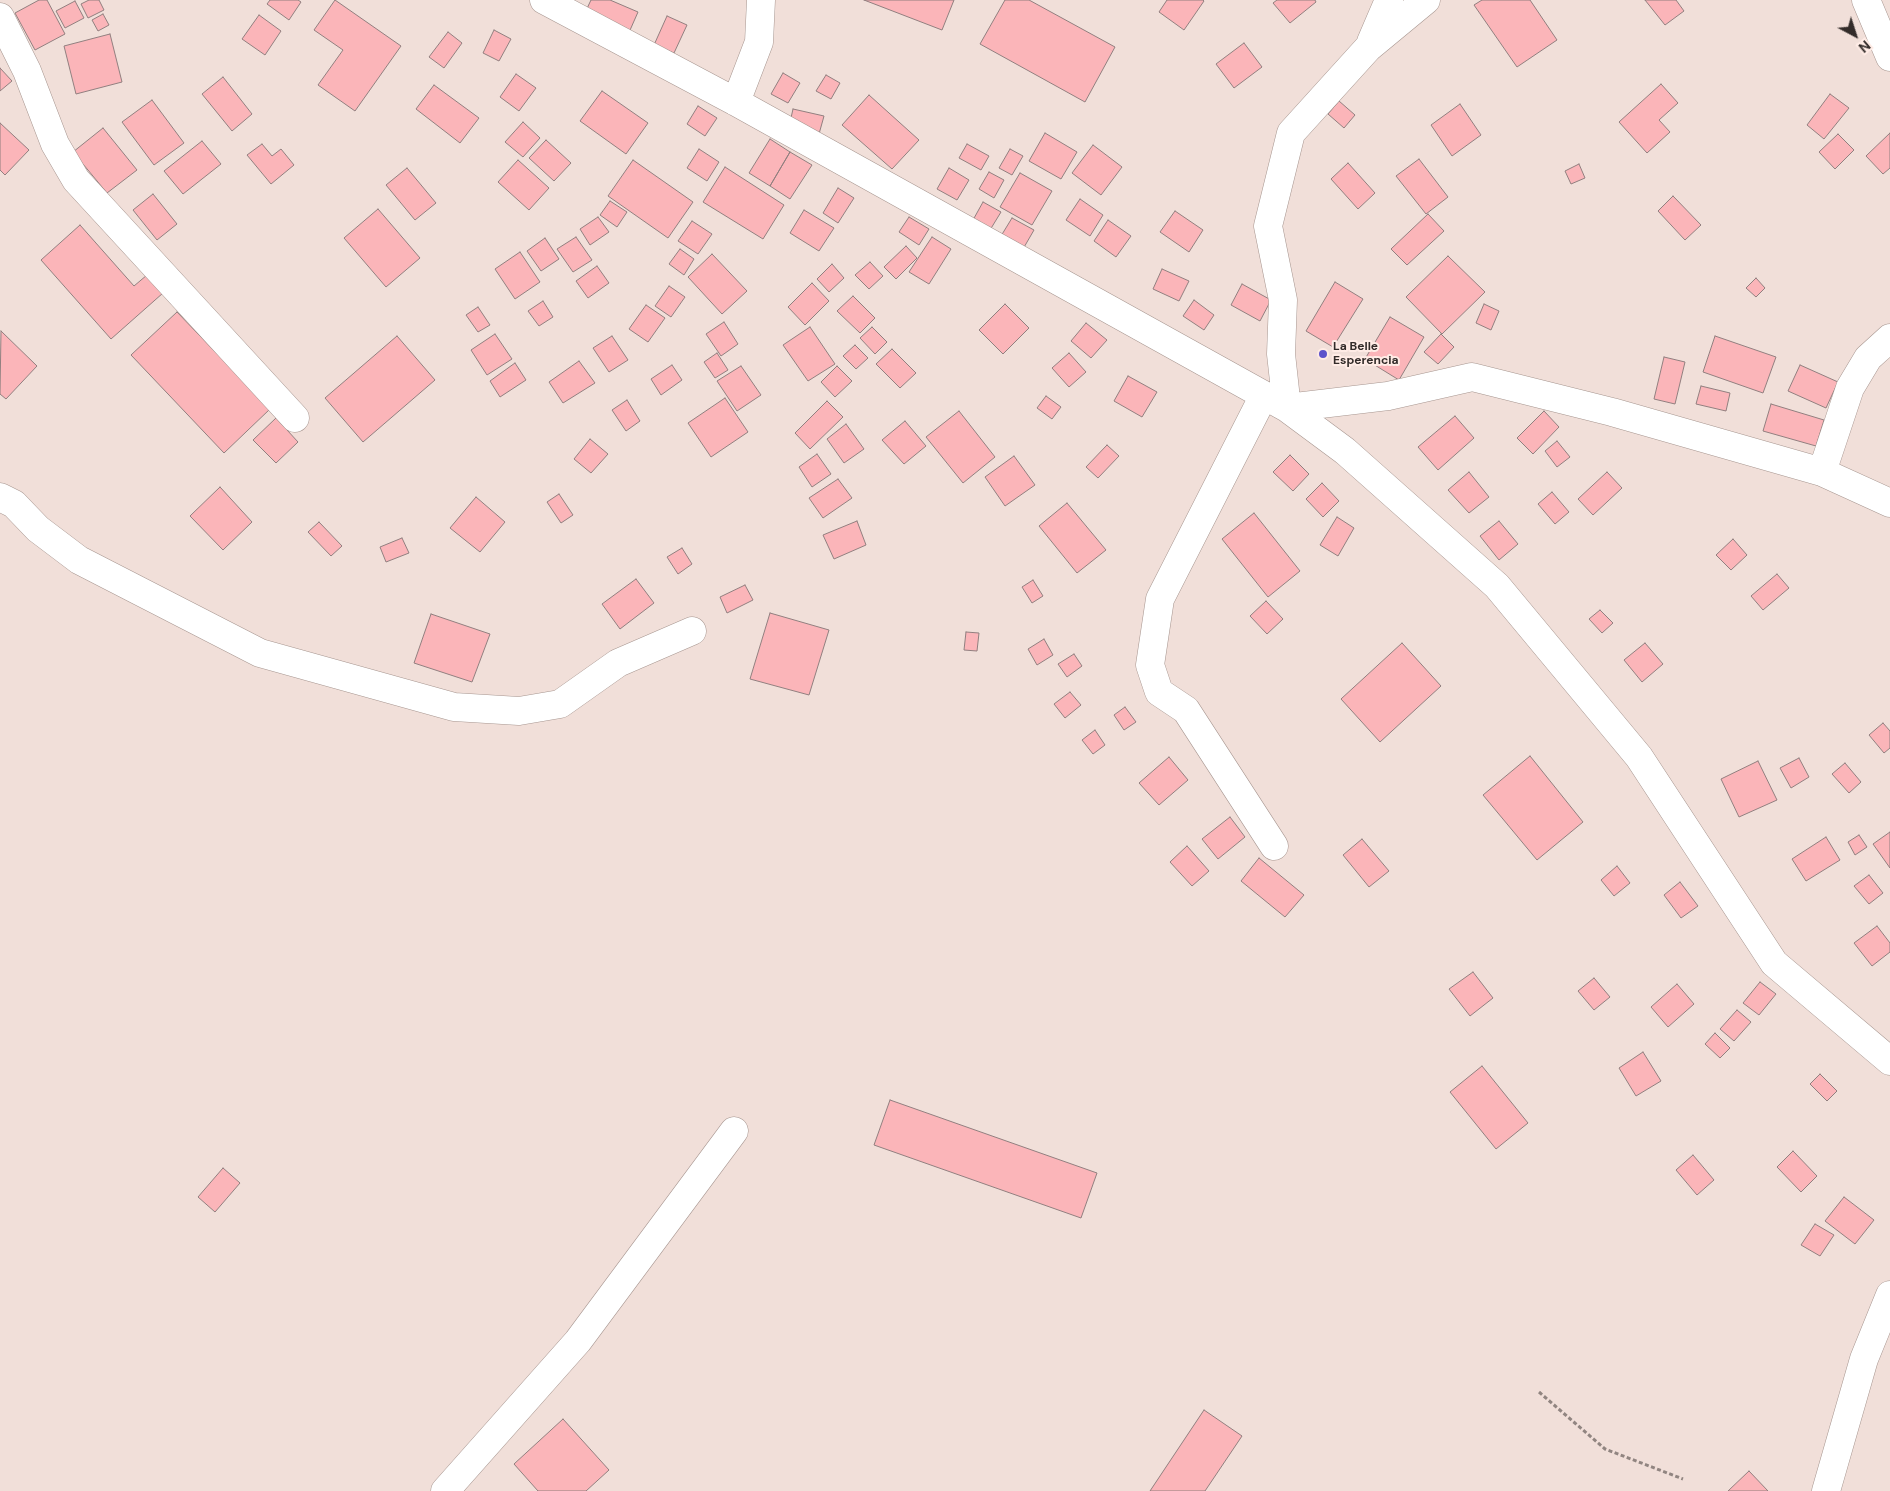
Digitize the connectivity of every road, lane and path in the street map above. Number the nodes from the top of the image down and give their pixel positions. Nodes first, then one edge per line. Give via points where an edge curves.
1 (544, 0) edge
2 (761, 0) edge
3 (1389, 0) edge
4 (1426, 0) edge
5 (1866, 0) edge
6 (0, 17) edge
7 (1368, 48) junction
8 (1890, 57) edge
9 (736, 102) junction
10 (1890, 338) edge
11 (1276, 402) junction
12 (295, 418) dead end
13 (1822, 472) junction
14 (0, 497) edge
15 (1890, 503) edge
16 (692, 631) dead end
17 (1274, 846) dead end
18 (1890, 1061) edge
19 (734, 1131) dead end
20 (1890, 1294) edge
21 (1539, 1392) dead end
22 (1684, 1479) dead end
23 (445, 1491) edge
24 (1826, 1491) edge

1 - 9 street
2 - 9 street via 759,42
3 - 7 street
4 - 7 street
5 - 8 street
6 - 12 street via 27,71 55,144 76,180
7 - 11 street via 1291,133 1268,226 1283,300
9 - 11 street
10 - 13 street via 1868,358 1850,388
11 - 13 street via 1388,396 1472,377 1612,412
11 - 17 street via 1160,599 1150,665 1159,692 1186,710
11 - 18 street via 1345,451 1497,586 1639,757 1774,962
13 - 15 street
14 - 16 street via 14,504 38,529 79,560 260,653 454,707 519,711 560,704 618,663
19 - 23 street via 578,1341
20 - 24 street via 1864,1359
21 - 22 path via 1605,1449

